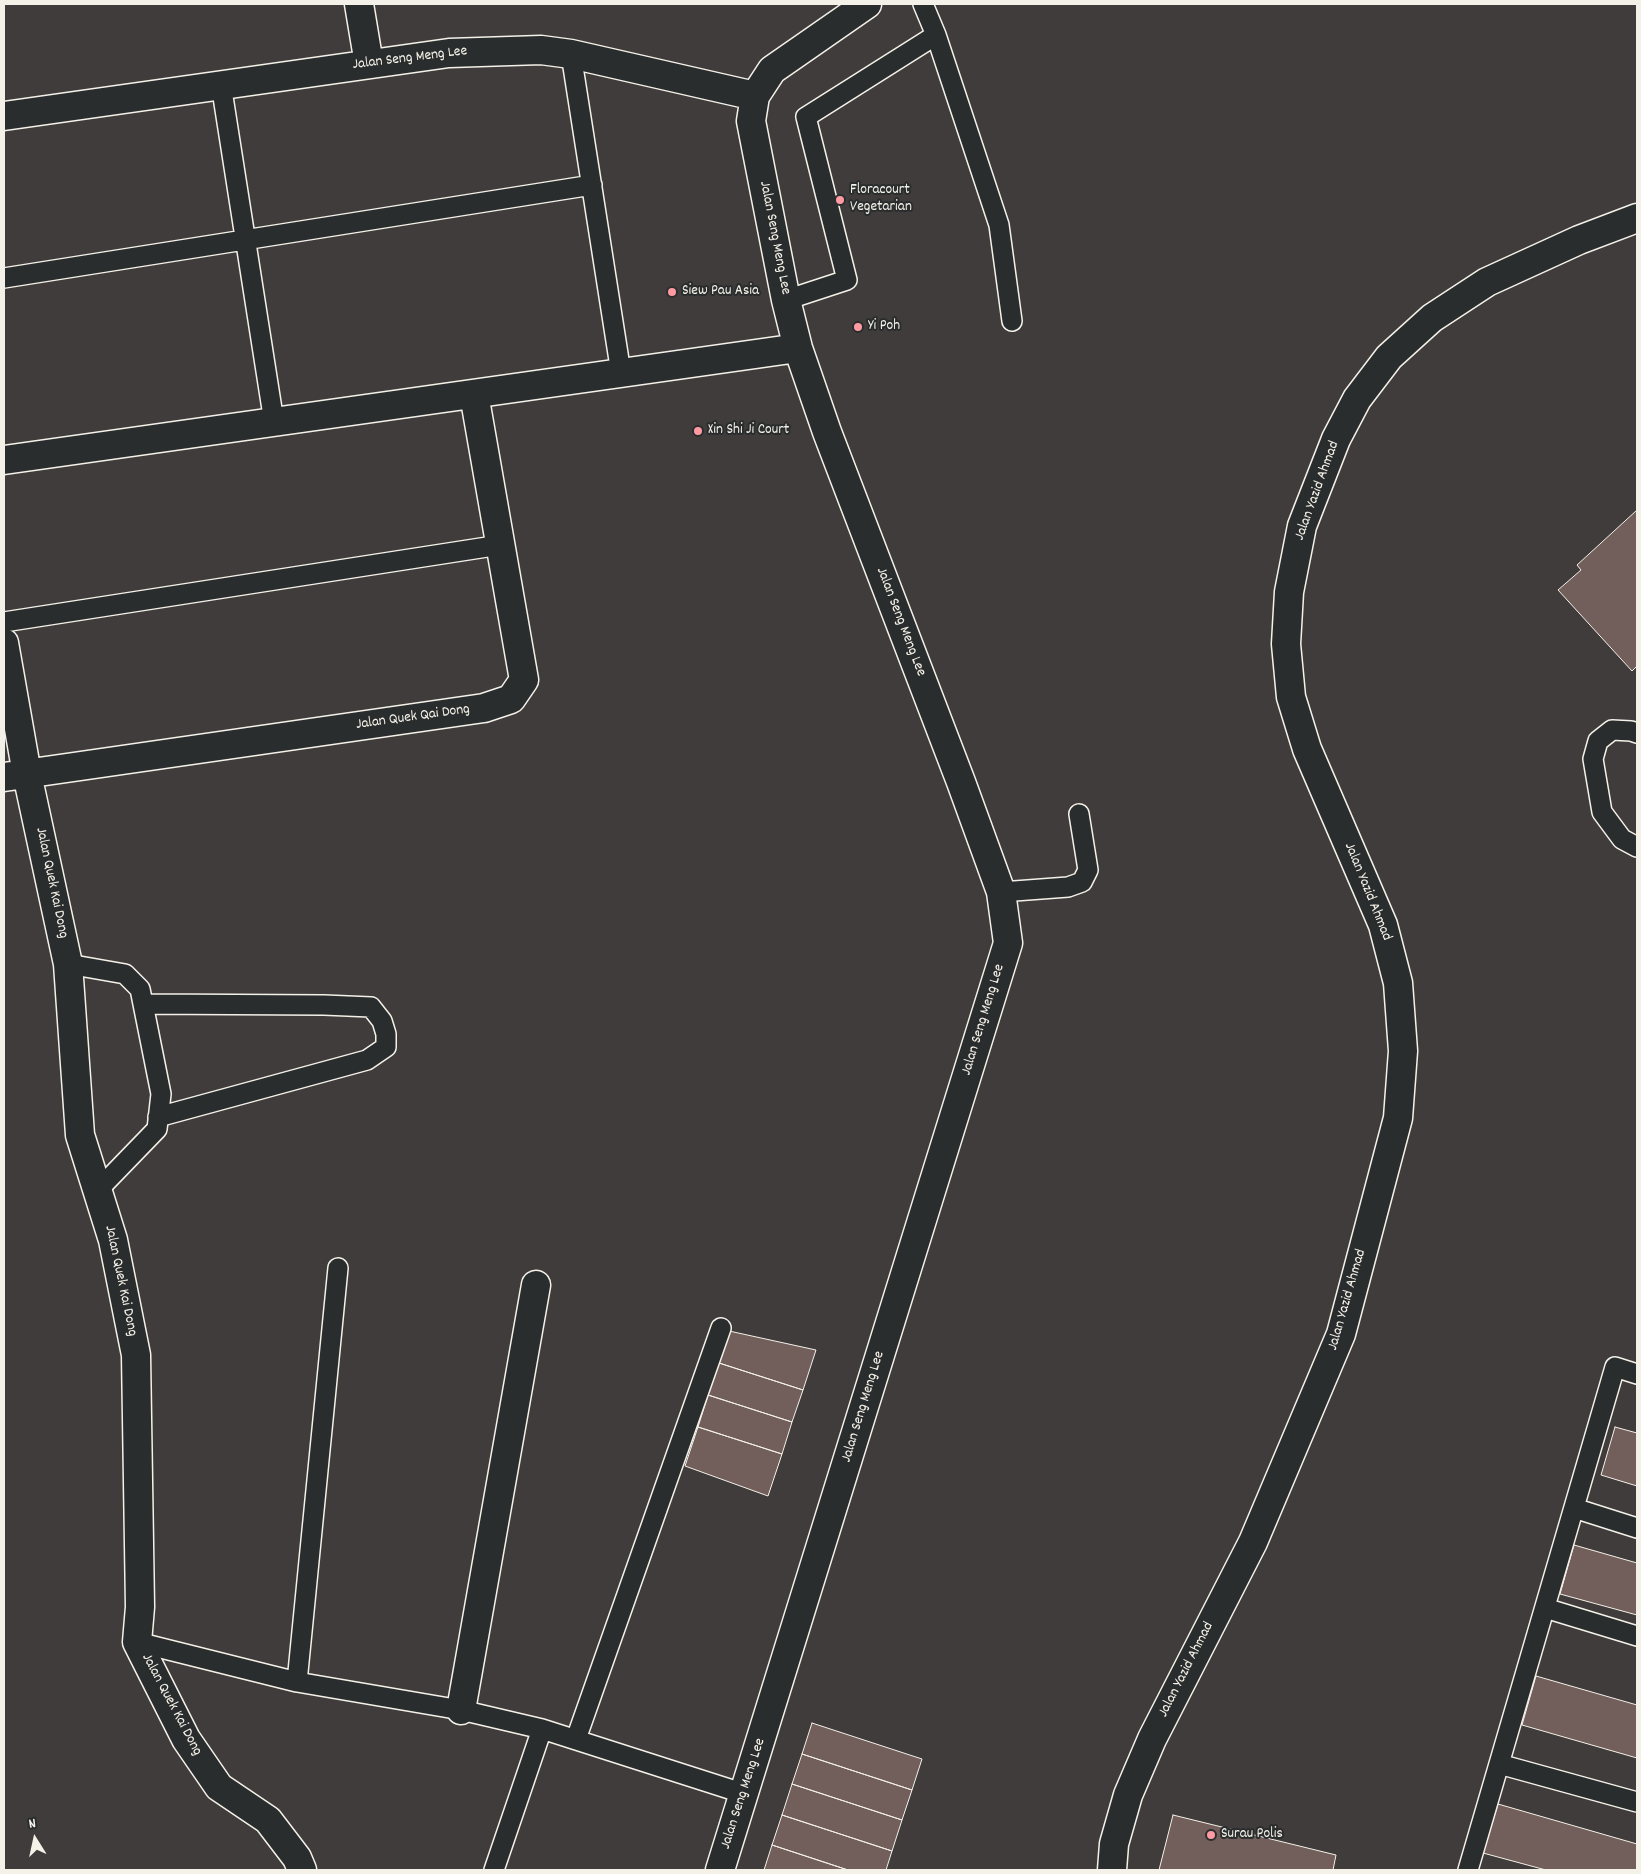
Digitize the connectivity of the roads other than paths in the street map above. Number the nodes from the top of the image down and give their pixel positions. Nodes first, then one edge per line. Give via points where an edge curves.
1 (360, 4) edge
2 (867, 4) edge
3 (923, 4) edge
4 (936, 35) junction
5 (571, 54) junction
6 (369, 64) junction
7 (221, 84) junction
8 (755, 96) junction
9 (4, 116) edge
10 (592, 185) junction
11 (1637, 218) edge
12 (245, 240) junction
13 (4, 278) edge
14 (786, 300) junction
15 (1012, 321) dead end
16 (798, 348) junction
17 (621, 372) junction
18 (474, 394) junction
19 (274, 422) junction
20 (4, 460) edge
21 (500, 545) junction
22 (4, 622) edge
23 (4, 643) edge
24 (1637, 734) edge
25 (16, 776) edge
26 (1079, 814) dead end
27 (1637, 847) edge
28 (1001, 892) junction
29 (68, 964) junction
30 (143, 1004) junction
31 (158, 1117) junction
32 (97, 1191) junction
33 (338, 1268) dead end
34 (536, 1285) dead end
35 (721, 1328) dead end
36 (1637, 1374) edge
37 (1574, 1508) junction
38 (1637, 1528) edge
39 (1545, 1608) junction
40 (1637, 1636) edge
41 (137, 1642) junction
42 (297, 1682) junction
43 (461, 1710) junction
44 (542, 1729) junction
45 (576, 1739) junction
46 (1499, 1764) junction
47 (745, 1794) junction
48 (1637, 1802) edge
49 (302, 1870) edge
50 (494, 1870) edge
51 (720, 1870) edge
52 (1112, 1870) edge
53 (1468, 1870) edge

1 - 6 street
2 - 8 street via 772,70
3 - 4 lane
4 - 14 lane via 806,117 847,280
4 - 15 lane via 999,225
5 - 6 street, Jalan Seng Meng Lee via 541,50 449,52
5 - 8 street, Jalan Seng Meng Lee
5 - 10 lane
6 - 7 street, Jalan Seng Meng Lee
7 - 9 street, Jalan Seng Meng Lee
7 - 12 lane
8 - 14 street, Jalan Seng Meng Lee via 751,121
10 - 12 lane
10 - 17 lane
11 - 52 street, Jalan Yazid Ahmad via 1579,240 1487,282 1432,318 1389,357 1357,400 1336,439 1302,526 1289,592 1286,644 1291,698 1307,749 1382,925 1396,975 1404,1051 1398,1118 1341,1334 1253,1542 1152,1739 1128,1795 1114,1844
12 - 13 lane
12 - 19 lane
14 - 16 street, Jalan Seng Meng Lee
16 - 17 street
16 - 28 street, Jalan Seng Meng Lee
17 - 18 street
18 - 19 street
18 - 21 street, Jalan Quek Qai Dong
19 - 20 street
21 - 22 lane
21 - 25 street, Jalan Quek Qai Dong via 524,680 512,699 484,708
23 - 25 street, Jalan Quek Kai Dong
24 - 27 lane via 1612,730 1598,741 1593,759 1602,812 1622,839
25 - 29 street, Jalan Quek Kai Dong
26 - 28 lane via 1088,870 1082,882 1068,887
28 - 47 street, Jalan Seng Meng Lee via 1008,942
29 - 30 lane via 124,974 140,989
29 - 32 street, Jalan Quek Kai Dong via 80,1135
30 - 31 lane via 161,1094
30 - 31 lane via 371,1007 382,1021 386,1034 386,1047 367,1060
31 - 32 lane via 157,1129
32 - 41 street, Jalan Quek Kai Dong via 112,1240 136,1355 140,1607
33 - 42 lane
34 - 43 street
35 - 45 lane
36 - 37 lane via 1616,1367
37 - 38 lane
37 - 39 lane
39 - 40 lane
39 - 46 lane
41 - 42 lane
41 - 49 street, Jalan Quek Kai Dong via 186,1739 219,1787 268,1820 297,1858
42 - 43 lane
43 - 44 lane
44 - 45 lane
44 - 50 lane
45 - 47 lane
46 - 48 lane
46 - 53 lane
47 - 51 street, Jalan Seng Meng Lee

